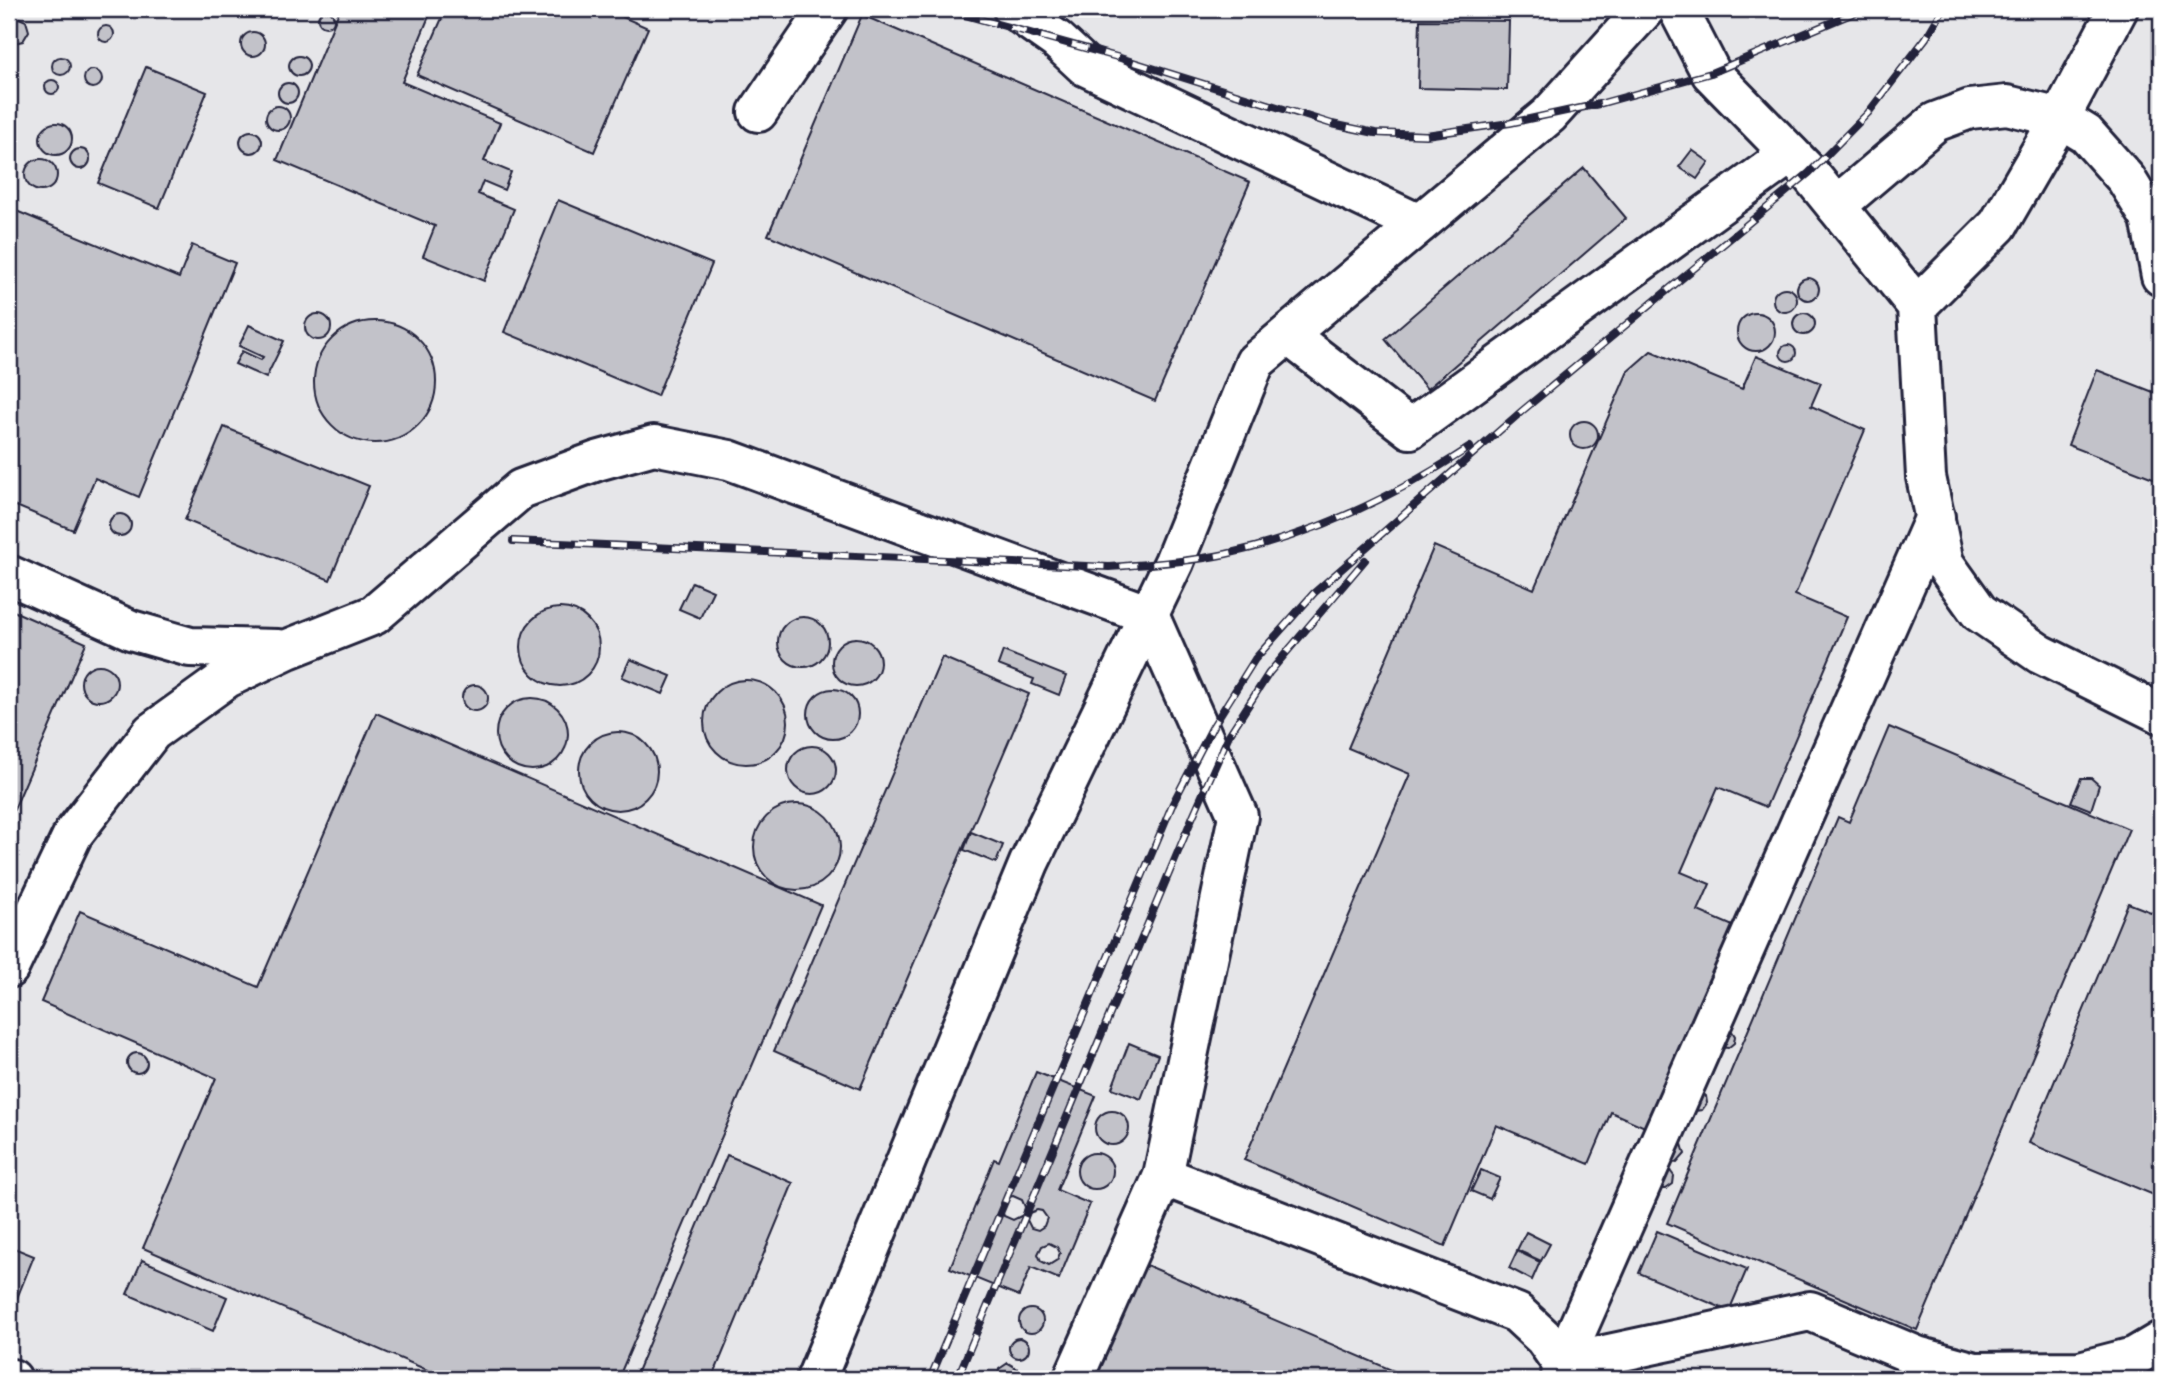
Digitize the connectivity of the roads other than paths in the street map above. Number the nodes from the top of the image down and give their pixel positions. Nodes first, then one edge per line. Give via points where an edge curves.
1 (828, 9) edge
2 (1013, 9) edge
3 (1645, 9) edge
4 (1678, 9) edge
5 (2118, 9) edge
6 (758, 112) dead end
7 (2060, 118) junction
8 (1790, 154) junction
9 (1836, 206) junction
10 (1419, 224) junction
11 (2161, 276) edge
12 (1917, 306) junction
13 (1288, 335) junction
14 (1934, 517) junction
15 (9, 575) edge
16 (1149, 615) junction
17 (288, 649) junction
18 (2161, 714) edge
19 (9, 968) edge
20 (1163, 1176) junction
21 (2161, 1341) edge
22 (1561, 1372) edge
23 (816, 1379) edge
24 (1073, 1379) edge

1 - 6 lane
2 - 10 lane via 1084,66
3 - 10 lane via 1549,115
4 - 8 lane via 1711,73
5 - 7 lane
7 - 9 lane via 2007,105 1970,109 1936,122
7 - 11 lane via 2086,134 2126,179 2150,218
7 - 12 lane via 1998,225
8 - 9 lane
8 - 13 lane via 1409,429
9 - 12 lane
10 - 13 lane
12 - 14 lane via 1926,477
13 - 16 lane via 1255,362
14 - 18 lane via 1944,563 1979,612 2040,654
14 - 22 lane
15 - 17 lane via 131,630 190,647
16 - 17 lane via 729,460 654,445 522,489 374,615
16 - 20 lane via 1238,816
16 - 23 lane via 1029,863
17 - 19 lane via 227,678 152,732 73,834
20 - 22 lane via 1517,1312 1544,1338
20 - 24 lane
21 - 22 lane via 2134,1357 2080,1371 1975,1372 1917,1356 1810,1311

